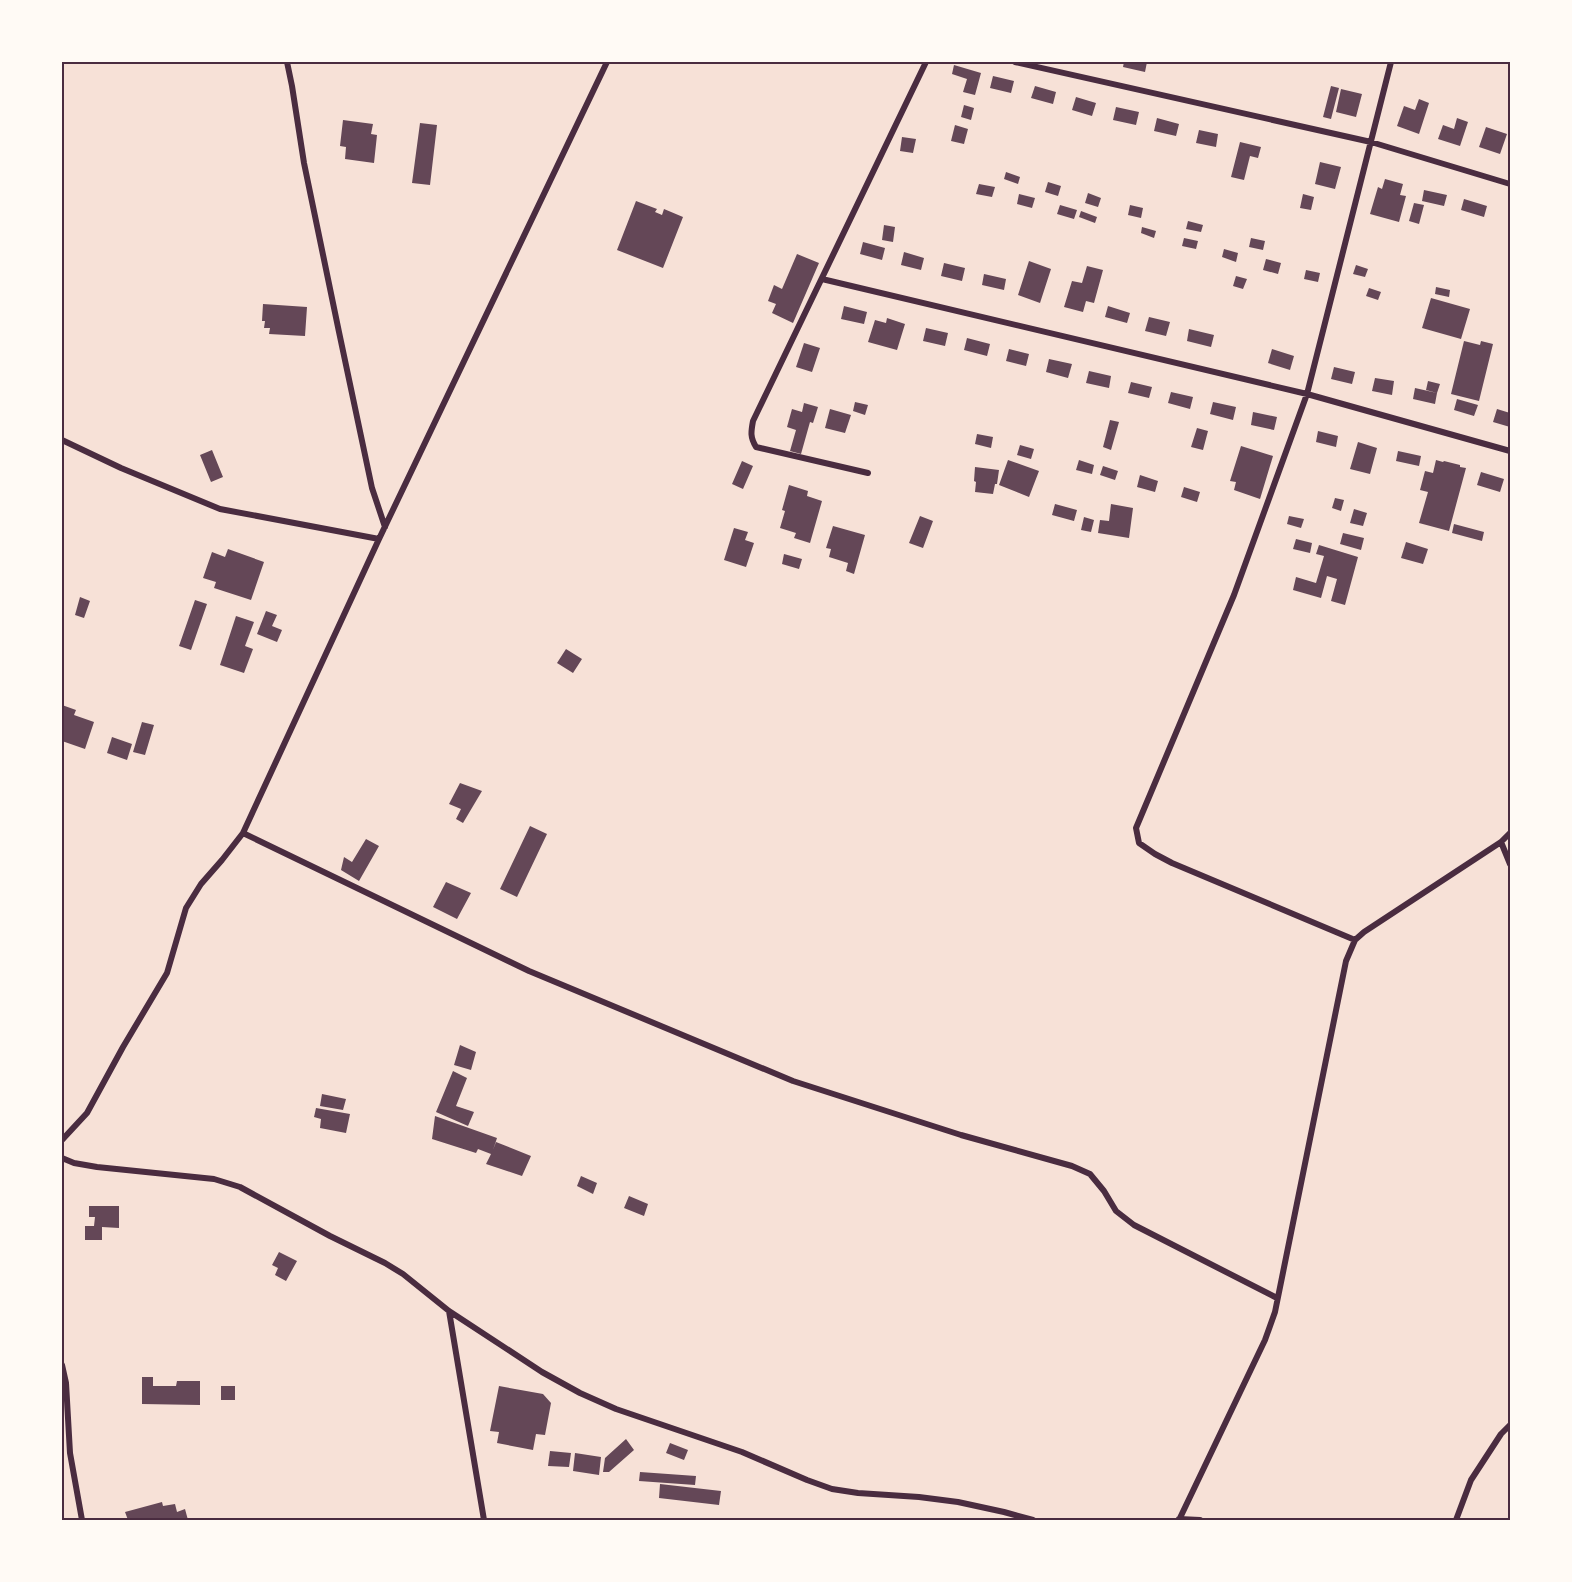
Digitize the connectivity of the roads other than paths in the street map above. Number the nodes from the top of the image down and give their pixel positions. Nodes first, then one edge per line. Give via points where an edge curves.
1 (287, 62) edge
2 (607, 62) edge
3 (926, 62) edge
4 (1015, 62) edge
5 (1391, 62) edge
6 (1371, 142) junction
7 (1510, 184) edge
8 (822, 279) junction
9 (1307, 394) junction
10 (62, 440) edge
11 (1510, 451) edge
12 (868, 473) dead end
13 (385, 527) junction
14 (379, 539) junction
15 (243, 833) junction
16 (1510, 833) edge
17 (1501, 842) junction
18 (1510, 864) edge
19 (1355, 940) junction
20 (62, 1140) edge
21 (62, 1158) edge
22 (1277, 1298) junction
23 (449, 1311) junction
24 (62, 1365) edge
25 (64, 1383) edge
26 (1510, 1425) edge
27 (1179, 1520) edge
28 (82, 1521) edge
29 (484, 1521) edge
30 (1033, 1521) edge
31 (1200, 1521) edge
32 (1456, 1521) edge

1 - 13 street via 339,332 372,488
2 - 13 street
3 - 8 street
4 - 6 street
5 - 6 street
6 - 7 street
6 - 9 street
8 - 9 street
8 - 12 street via 750,433 756,447
9 - 11 street
9 - 19 street via 1234,595 1136,828 1139,843 1172,863
10 - 14 street via 220,509
13 - 14 street
14 - 15 street
15 - 20 street via 186,908 167,973 87,1113
15 - 22 street via 529,971 793,1081 1090,1174 1116,1211 1134,1225
16 - 17 street
17 - 18 street
17 - 19 street
19 - 22 street via 1346,961
21 - 23 street via 97,1167 214,1179 240,1187 385,1263
22 - 27 street via 1265,1340
23 - 29 street
23 - 30 street via 580,1394 832,1489 958,1502
24 - 25 street
25 - 28 street via 70,1453
26 - 32 street via 1471,1480
27 - 31 street

